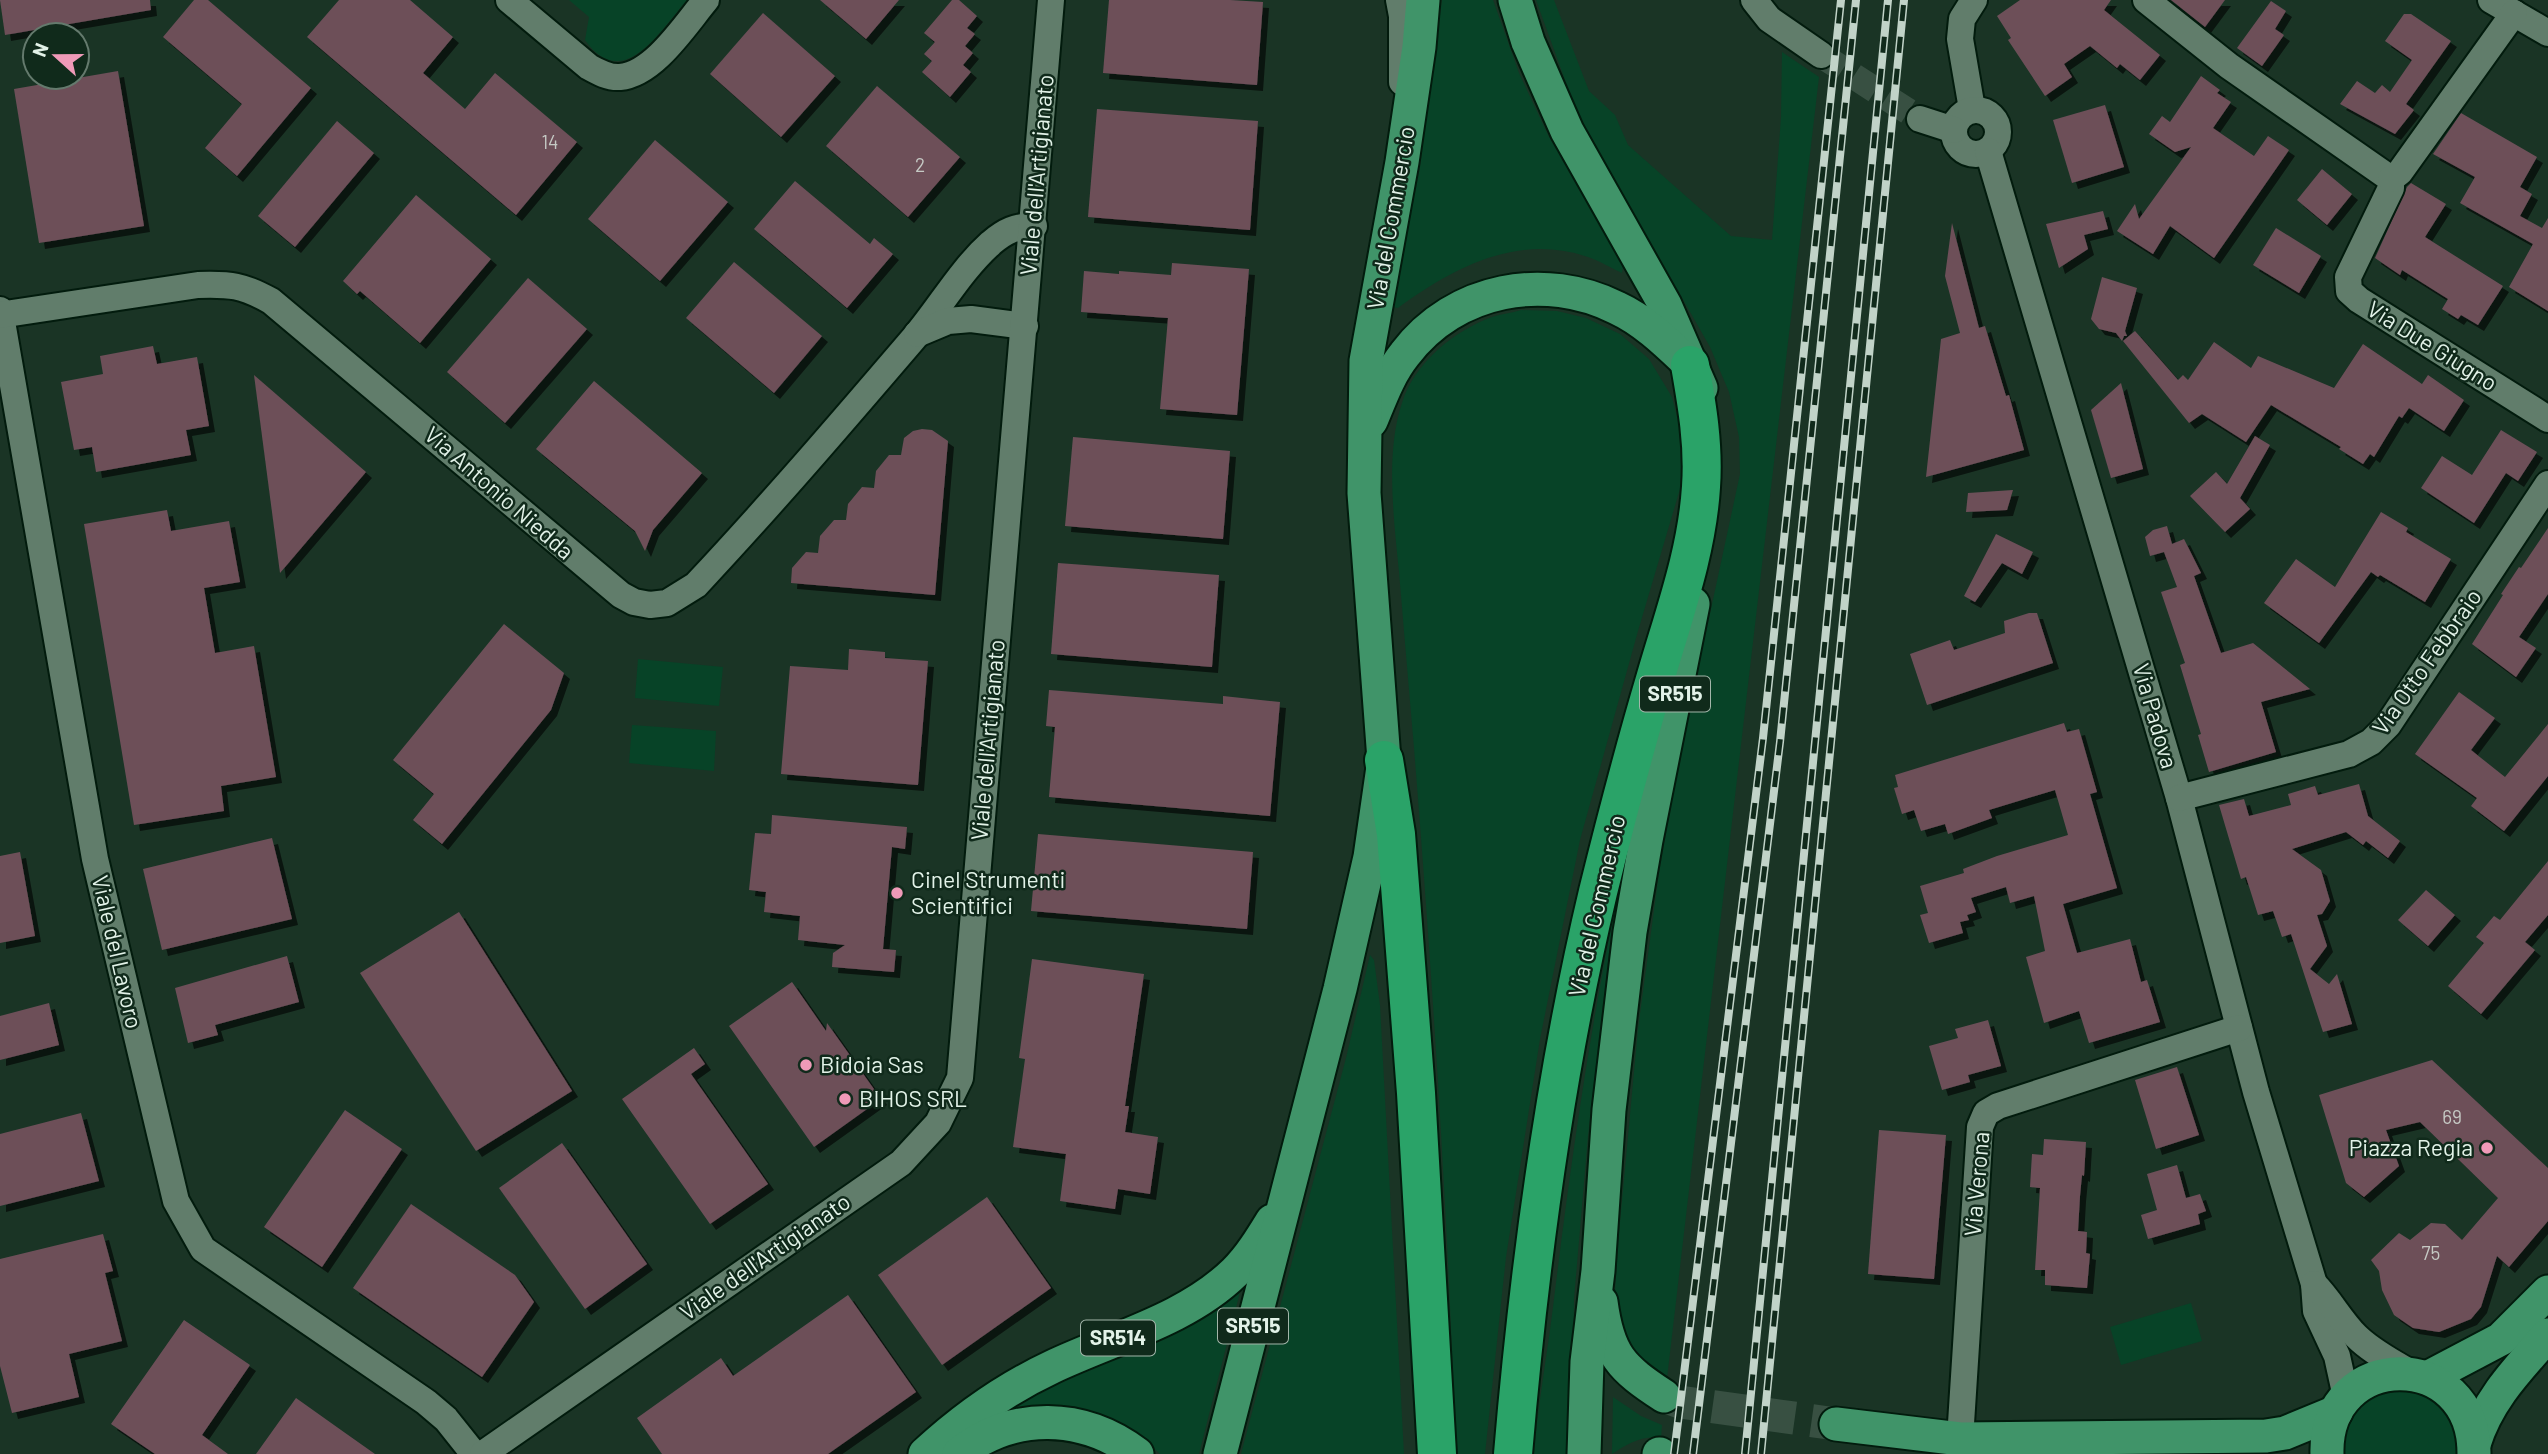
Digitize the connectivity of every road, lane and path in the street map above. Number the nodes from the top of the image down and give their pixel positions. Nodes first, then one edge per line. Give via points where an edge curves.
1 (509, 0) edge
2 (706, 0) edge
3 (1051, 0) edge
4 (1399, 0) edge
5 (1423, 0) edge
6 (1514, 0) edge
7 (1754, 0) edge
8 (1974, 0) edge
9 (2146, 0) edge
10 (2502, 6) edge
11 (2548, 33) edge
12 (1821, 55) tunnel mouth
13 (1972, 109) junction
14 (1920, 119) tunnel mouth
15 (1954, 130) junction
16 (1988, 150) junction
17 (1402, 162) junction
18 (2391, 179) junction
19 (1034, 226) junction
20 (0, 313) edge
21 (1025, 326) junction
22 (917, 334) junction
23 (1690, 365) junction
24 (2548, 419) edge
25 (1365, 436) junction
26 (2548, 484) edge
27 (1384, 760) junction
28 (2179, 798) junction
29 (2239, 1028) junction
30 (1286, 1198) junction
31 (1598, 1271) junction
32 (2314, 1284) junction
33 (2548, 1292) edge
34 (2548, 1335) edge
35 (2420, 1376) junction
36 (1664, 1396) tunnel mouth
37 (2341, 1404) junction
38 (1836, 1424) tunnel mouth
39 (1960, 1439) junction
40 (2474, 1449) edge
41 (474, 1454) edge
42 (483, 1454) edge
43 (925, 1454) edge
44 (959, 1454) edge
45 (1137, 1454) edge
46 (1220, 1454) edge
47 (1437, 1454) edge
48 (1513, 1454) edge
49 (1584, 1454) edge
50 (2327, 1454) edge

1 - 2 street via 589,67 619,78 635,74 656,59
3 - 19 street, Viale dell'Artigianato
4 - 17 street
5 - 17 main road, Via del Commercio / SR515
6 - 23 main road, Via del Commercio / SR515 via 1567,131 1665,305
7 - 12 street via 1769,19
8 - 13 street via 1962,19 1960,39
9 - 18 street via 2229,65
10 - 11 street
10 - 18 street, Via Due Giugno via 2400,172
13 - 15 street via 1961,114
13 - 16 street via 1983,110 1997,125 1998,136
14 - 15 street
15 - 16 street via 1957,144 1965,151
16 - 28 street, Via Padova
17 - 25 main road, Via del Commercio / SR515 via 1366,361
18 - 24 street, Via Due Giugno via 2348,277 2349,291
19 - 21 street, Viale dell'Artigianato
19 - 22 street, Via Antonio Niedda via 1008,230 992,242 960,274
20 - 22 street, Via Antonio Niedda via 198,285 247,288 271,301 610,587 634,602 650,604 667,603 696,586
20 - 41 street, Viale del Lavoro via 95,859 176,1201 203,1249 426,1402
21 - 22 street, Via Antonio Niedda via 971,319 948,321
21 - 42 street, Viale dell'Artigianato via 960,1078 955,1090 938,1124 901,1163
23 - 25 main road, Via del Commercio via 1640,322 1598,299 1555,288 1507,290 1456,310 1419,338 1391,376
23 - 31 main road, Via del Commercio / SR515 via 1703,392 1721,456 1710,534 1630,932 1609,1110
23 - 48 highway, Via del Commercio via 1701,441 1699,511 1688,565 1639,732 1574,1002 1539,1212
25 - 27 main road, Via del Commercio / SR515 via 1364,493
26 - 28 street, Via Otto Febbraio via 2388,725 2371,742 2349,754
27 - 30 main road, Via del Commercio / SR515 via 1359,909
27 - 47 highway, Via del Commercio via 1396,834 1416,1093
28 - 29 street, Via Padova
29 - 32 street, Via Padova
29 - 39 street, Via Verona via 1986,1113 1980,1127
30 - 43 main road, SR514 via 1237,1270 1202,1298 1016,1385
30 - 46 main road, Via del Commercio / SR515
31 - 36 main road, SR515 via 1609,1340 1632,1375
31 - 49 main road, Via del Commercio / SR515 via 1587,1362
32 - 35 street, Via Padova via 2357,1337
32 - 37 street, Via Padova via 2316,1311 2337,1356
33 - 35 main road via 2501,1339
34 - 40 main road via 2503,1385 2480,1425
35 - 37 main road via 2376,1377 2354,1389
35 - 40 main road, Via Padova via 2445,1388 2463,1407
37 - 39 main road via 2285,1433 2266,1436
37 - 50 main road, Via Padova via 2327,1439
38 - 39 main road
44 - 45 main road via 978,1440 1011,1428 1062,1422 1090,1427

